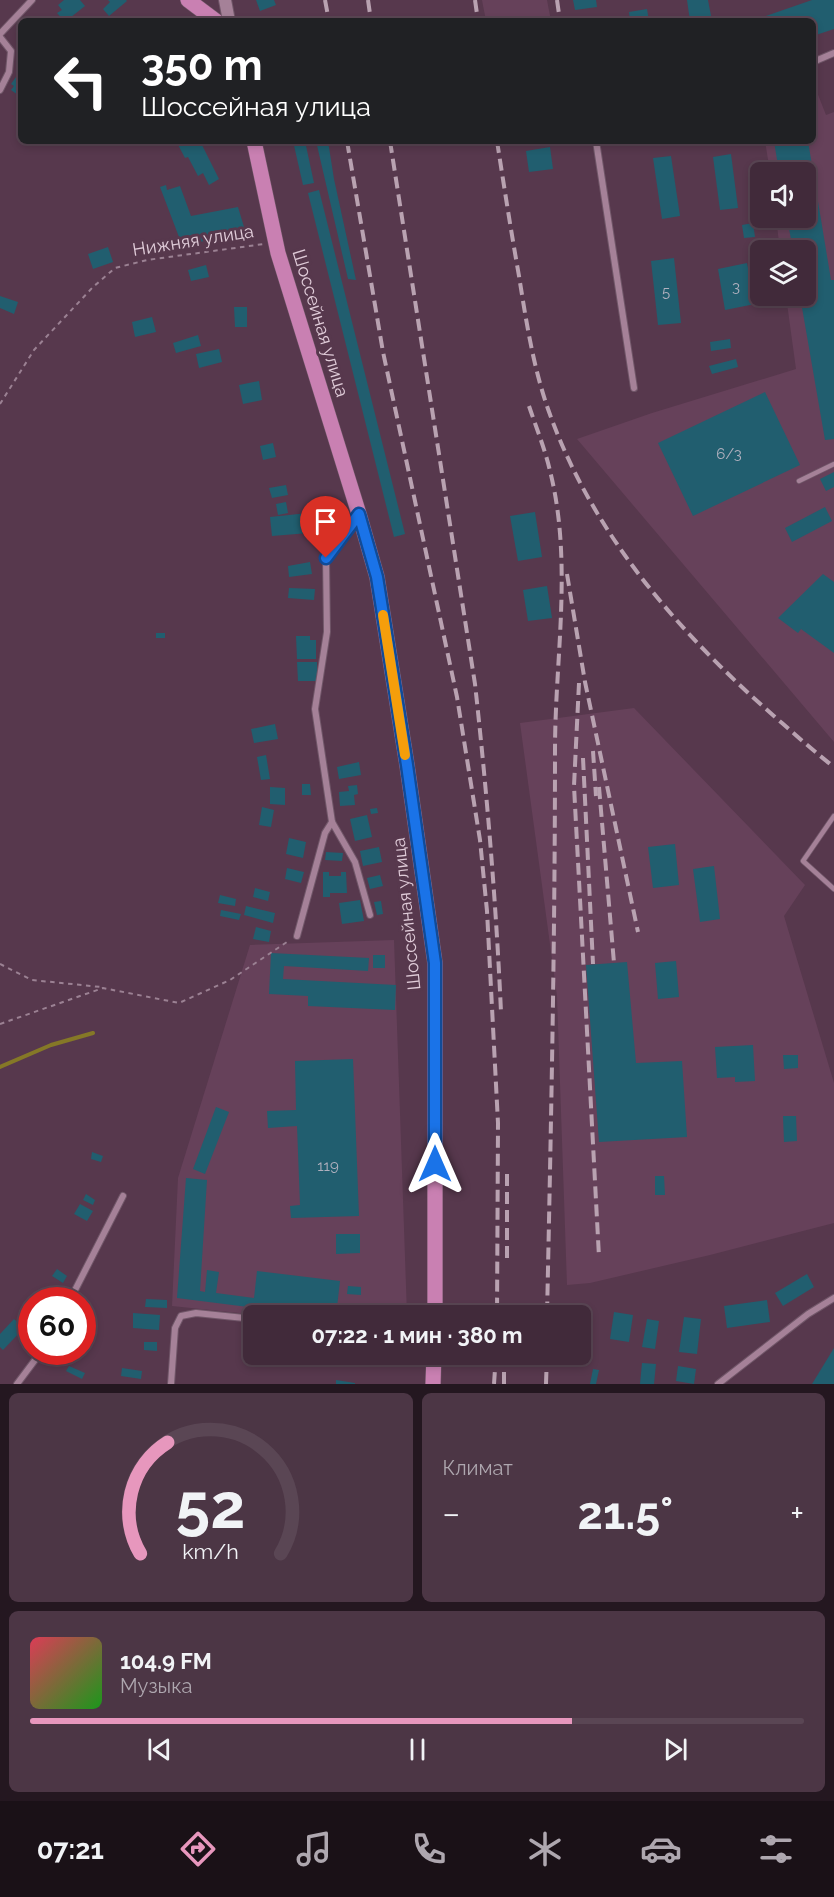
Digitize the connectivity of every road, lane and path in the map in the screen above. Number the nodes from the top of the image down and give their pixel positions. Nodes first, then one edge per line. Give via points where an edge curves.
1 (32, 0) edge
2 (188, 0) edge
3 (225, 0) edge
4 (212, 18) edge
5 (228, 18) edge
6 (0, 36) edge
7 (834, 53) edge
8 (816, 61) edge
9 (0, 90) edge
10 (255, 144) edge
11 (596, 144) edge
12 (276, 242) junction
13 (634, 388) dead end
14 (0, 404) edge
15 (834, 464) edge
16 (799, 481) dead end
17 (359, 514) junction
18 (834, 816) edge
19 (332, 822) junction
20 (834, 889) edge
21 (370, 915) dead end
22 (297, 936) joint
23 (0, 963) edge
24 (103, 988) junction
25 (0, 1024) edge
26 (123, 1196) dead end
27 (77, 1287) edge
28 (834, 1298) edge
29 (435, 1305) edge
30 (243, 1318) edge
31 (31, 1365) edge
32 (434, 1365) edge
33 (17, 1384) edge
34 (171, 1384) edge
35 (433, 1384) edge
36 (718, 1384) edge

1 - 6 street
2 - 4 main road
3 - 5 street
6 - 9 street via 11,51 9,72
7 - 8 street
10 - 12 main road, Шоссейная улица
11 - 13 street
12 - 14 path, Нижняя улица via 115,268 34,350
12 - 17 main road, Шоссейная улица
15 - 16 lane
17 - 19 street, Шоссейная улица via 326,558 327,632 315,709
17 - 29 main road, Шоссейная улица via 377,577 435,963
18 - 20 lane via 802,861
19 - 21 street, Шоссейная улица via 355,862
19 - 22 street via 325,833
22 - 24 path via 230,980 179,1003
23 - 24 path via 32,980
24 - 25 path
26 - 27 street
28 - 36 street
30 - 34 street via 196,1313 181,1316 175,1328
31 - 33 street
32 - 35 main road

